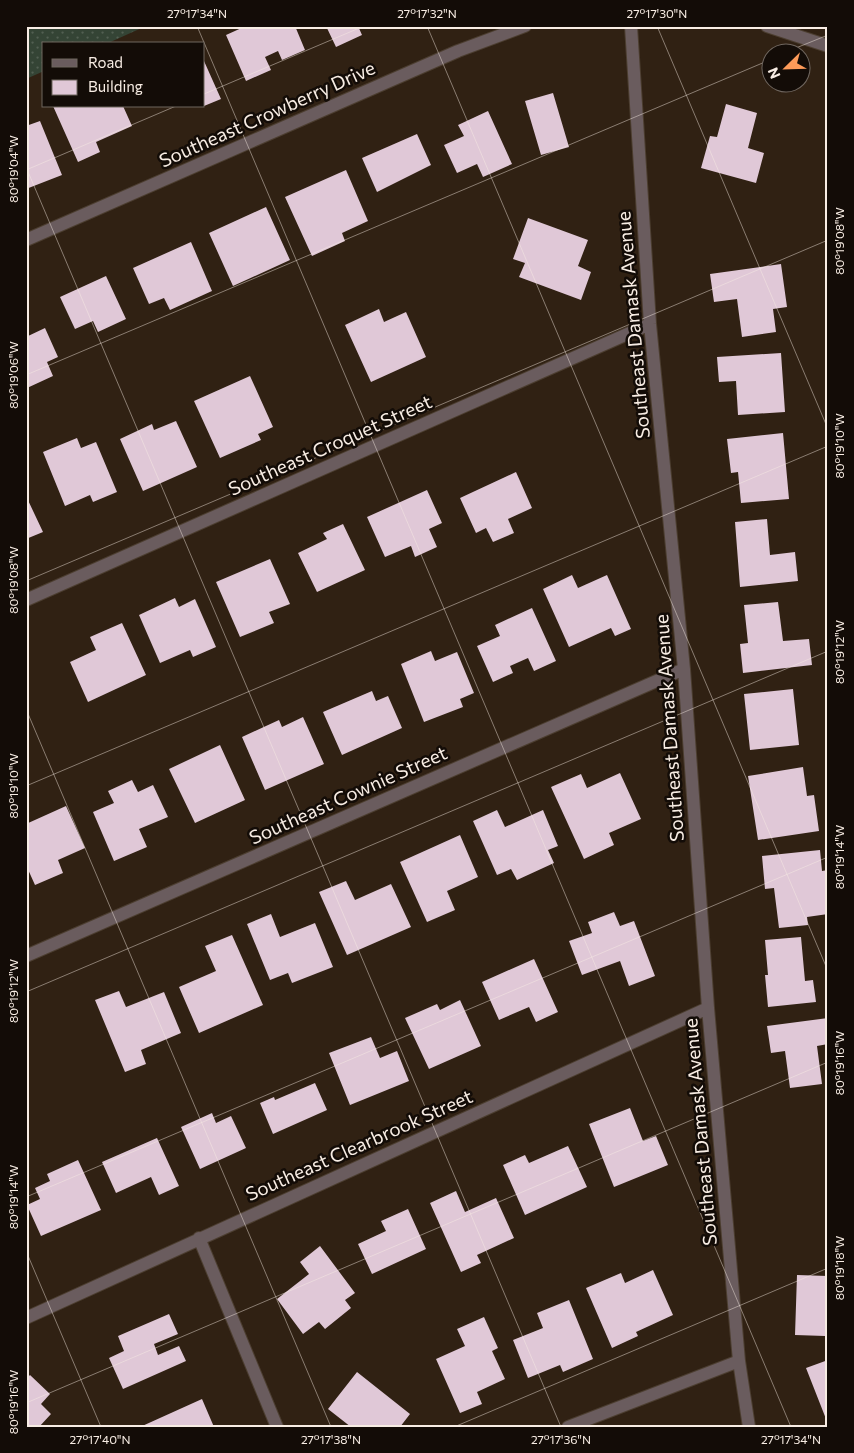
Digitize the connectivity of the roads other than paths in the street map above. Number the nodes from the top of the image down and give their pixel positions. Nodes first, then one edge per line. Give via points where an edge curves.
1 (525, 26) edge
2 (631, 26) edge
3 (767, 26) edge
4 (828, 46) edge
5 (26, 240) edge
6 (650, 324) junction
7 (26, 600) edge
8 (684, 669) junction
9 (26, 956) edge
10 (708, 1008) junction
11 (200, 1238) junction
12 (26, 1318) edge
13 (739, 1361) junction
14 (277, 1427) edge
15 (568, 1427) edge
16 (749, 1427) edge

1 - 5 street, Southeast Crowberry Drive via 458,51
2 - 6 street, Southeast Damask Avenue
3 - 4 street
6 - 7 street, Southeast Croquet Street
6 - 8 street, Southeast Damask Avenue
8 - 9 street, Southeast Cownie Street
8 - 10 street, Southeast Damask Avenue
10 - 11 street, Southeast Clearbrook Street
10 - 13 street, Southeast Damask Avenue
11 - 12 street, Southeast Clearbrook Street
11 - 14 street
13 - 15 street
13 - 16 street, Southeast Damask Avenue

